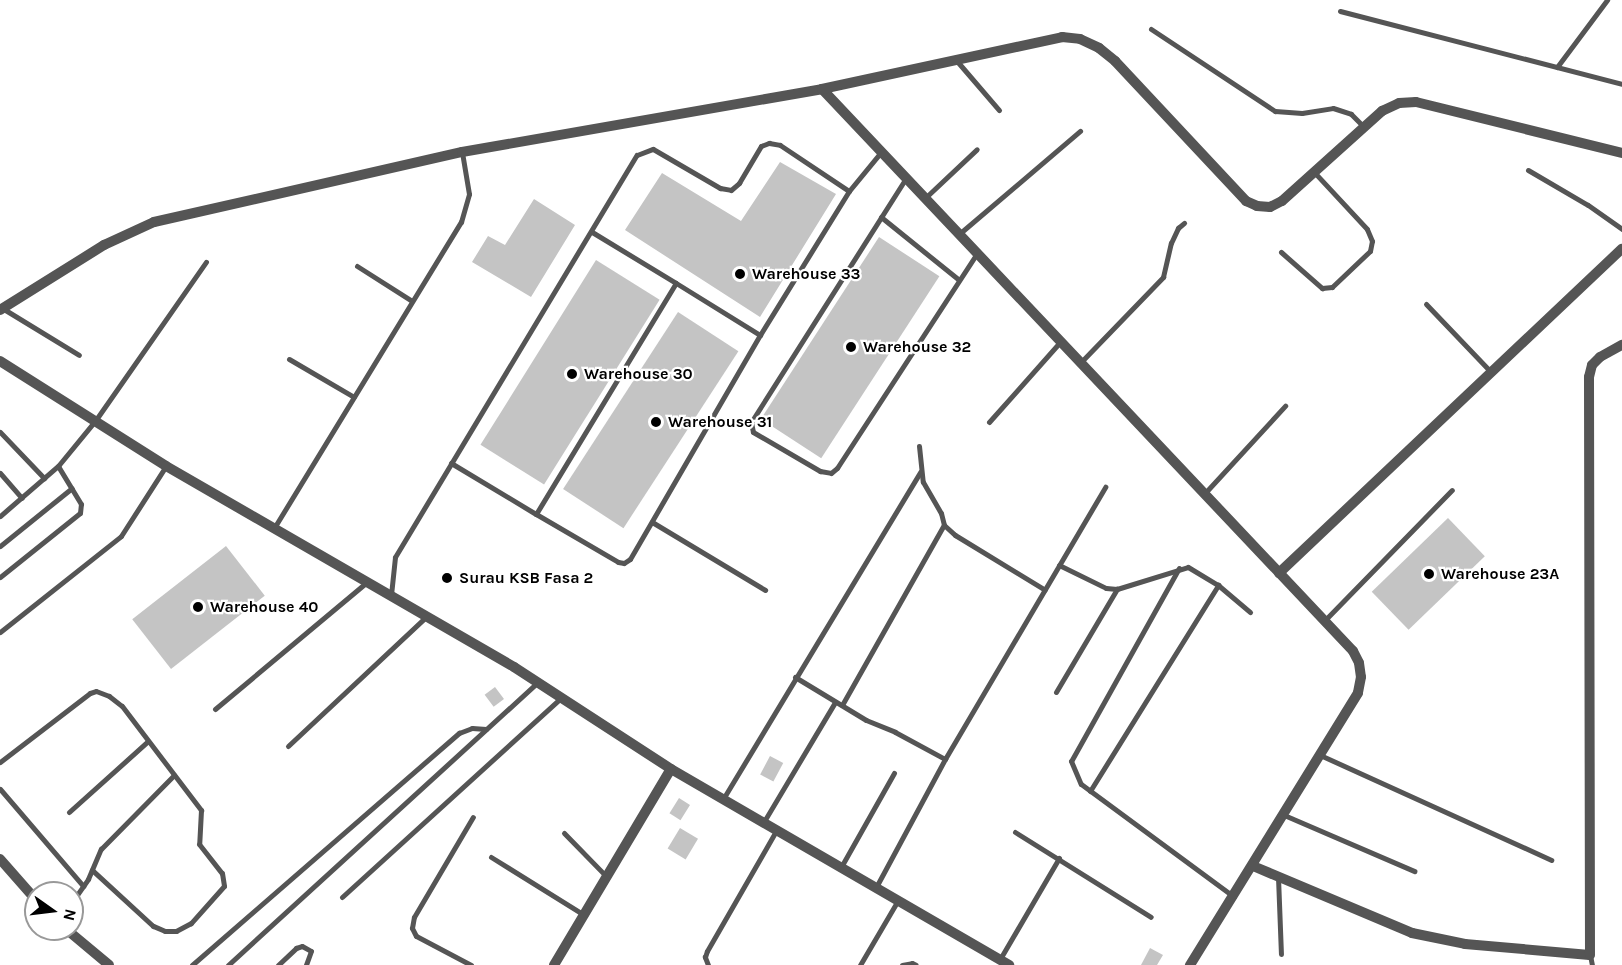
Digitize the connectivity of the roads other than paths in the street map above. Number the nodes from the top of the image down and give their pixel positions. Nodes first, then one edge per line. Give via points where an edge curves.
1 (1607, 0) edge
2 (1340, 10) dead end
3 (1151, 29) dead end
4 (955, 59) junction
5 (1557, 67) junction
6 (1622, 84) edge
7 (822, 89) junction
8 (999, 110) dead end
9 (1364, 127) junction
10 (1080, 131) dead end
11 (977, 148) dead end
12 (462, 152) junction
13 (881, 152) junction
14 (1622, 153) edge
15 (1528, 170) dead end
16 (1314, 172) junction
17 (906, 178) junction
18 (849, 191) junction
19 (925, 198) junction
20 (881, 217) junction
21 (1184, 223) dead end
22 (1622, 229) edge
23 (592, 232) junction
24 (959, 234) junction
25 (1622, 249) edge
26 (1281, 252) dead end
27 (976, 254) junction
28 (206, 262) dead end
29 (357, 266) dead end
30 (959, 280) junction
31 (676, 284) junction
32 (412, 301) junction
33 (1426, 304) dead end
34 (1, 309) edge
35 (760, 335) junction
36 (1060, 342) junction
37 (1622, 345) edge
38 (79, 355) dead end
39 (289, 359) dead end
40 (0, 361) edge
41 (1080, 363) junction
42 (1491, 372) junction
43 (354, 397) junction
44 (1285, 406) dead end
45 (94, 421) junction
46 (989, 422) dead end
47 (0, 432) edge
48 (919, 446) dead end
49 (451, 463) junction
50 (58, 466) junction
51 (166, 466) junction
52 (920, 472) junction
53 (0, 473) edge
54 (44, 478) junction
55 (1105, 487) dead end
56 (72, 488) junction
57 (1452, 489) dead end
58 (1204, 494) junction
59 (22, 498) junction
60 (536, 514) junction
61 (0, 516) edge
62 (652, 522) junction
63 (944, 525) junction
64 (274, 528) junction
65 (0, 546) edge
66 (1059, 565) junction
67 (1179, 568) junction
68 (1279, 573) junction
69 (0, 577) edge
70 (367, 582) junction
71 (1218, 585) junction
72 (1117, 589) junction
73 (765, 590) dead end
74 (1045, 590) junction
75 (391, 595) junction
76 (1250, 612) dead end
77 (427, 616) junction
78 (1324, 621) junction
79 (0, 632) edge
80 (795, 677) junction
81 (537, 683) junction
82 (1056, 692) dead end
83 (561, 698) junction
84 (835, 702) junction
85 (842, 705) junction
86 (215, 709) dead end
87 (486, 729) junction
88 (148, 741) junction
89 (288, 746) dead end
90 (1320, 755) junction
91 (945, 759) junction
92 (0, 762) edge
93 (671, 769) junction
94 (894, 773) dead end
95 (174, 775) junction
96 (0, 789) edge
97 (1090, 791) junction
98 (722, 800) junction
99 (69, 812) dead end
100 (1284, 815) junction
101 (473, 817) dead end
102 (763, 823) junction
103 (776, 831) junction
104 (1015, 832) dead end
105 (564, 833) dead end
106 (491, 857) dead end
107 (1059, 858) junction
108 (0, 859) edge
109 (1551, 860) dead end
110 (1253, 866) junction
111 (840, 868) junction
112 (92, 870) junction
113 (1414, 871) dead end
114 (607, 877) junction
115 (1278, 877) junction
116 (79, 881) edge
117 (84, 884) edge
118 (24, 886) edge
119 (875, 889) junction
120 (342, 897) dead end
121 (1234, 897) junction
122 (897, 902) junction
123 (584, 915) junction
124 (1151, 917) dead end
125 (80, 941) edge
126 (1281, 954) dead end
127 (1591, 960) edge
128 (1004, 962) edge
129 (109, 965) edge
130 (192, 965) edge
131 (228, 965) edge
132 (278, 965) edge
133 (306, 965) edge
134 (471, 965) edge
135 (554, 965) edge
136 (708, 965) edge
137 (860, 965) edge
138 (902, 965) edge
139 (916, 965) edge
140 (1190, 965) edge

1 - 5 lane
2 - 5 lane
3 - 9 lane via 1275,111 1302,113 1333,108 1351,114
4 - 7 street
4 - 8 lane
4 - 16 street via 1040,40 1080,39 1115,61 1246,201 1270,207
5 - 6 lane
7 - 12 street
7 - 13 street
9 - 14 street via 1382,111 1399,103 1416,102
9 - 16 street
10 - 24 lane
11 - 19 lane
12 - 32 lane via 469,194 466,209
12 - 34 street via 154,222 104,245
13 - 17 street
13 - 18 lane
15 - 22 lane
16 - 26 lane via 1367,229 1372,241 1370,251 1332,287 1322,288
17 - 19 street
17 - 20 lane
18 - 23 lane via 780,145 761,146 731,190 720,188 653,149 637,155
18 - 35 lane
19 - 24 street
20 - 30 lane
20 - 30 lane via 751,422 758,437 820,471 837,468
21 - 41 lane via 1172,243 1163,278
23 - 31 lane
23 - 49 lane
24 - 27 street
25 - 42 street
27 - 30 lane
27 - 36 street
28 - 45 lane
29 - 32 lane
31 - 35 lane
31 - 60 lane
32 - 43 lane
33 - 42 lane
34 - 38 lane
35 - 62 lane
36 - 41 street
36 - 46 lane
37 - 127 street via 1600,357 1592,365 1589,377
39 - 43 lane
40 - 45 street
41 - 58 street
42 - 68 street
43 - 64 lane
44 - 58 lane
45 - 50 lane
45 - 51 street
47 - 54 lane
48 - 52 lane
49 - 60 lane
49 - 75 lane via 395,557
50 - 54 lane
50 - 56 lane
51 - 64 street
51 - 79 lane via 121,536
52 - 63 lane
52 - 80 lane
53 - 59 lane
54 - 59 lane
55 - 66 lane
56 - 65 lane
56 - 69 lane via 81,504 80,513
57 - 78 lane
58 - 68 street
59 - 61 lane
60 - 62 lane via 618,562 630,559
62 - 73 lane
63 - 74 lane
63 - 85 lane
64 - 70 street
66 - 72 lane via 1106,588
66 - 74 lane
67 - 71 lane via 1188,567
67 - 72 lane
67 - 97 lane via 1071,761 1081,784
68 - 78 street
70 - 75 street
70 - 86 lane
71 - 76 lane
71 - 97 lane
72 - 82 lane
74 - 91 lane
75 - 77 street
77 - 81 street
77 - 89 lane
78 - 90 street via 1353,651 1361,676 1358,693
80 - 84 lane
80 - 98 lane
81 - 83 street
81 - 87 lane
83 - 93 street
83 - 120 lane
84 - 85 lane
84 - 102 lane
85 - 91 lane
87 - 130 lane via 472,728 459,733
87 - 131 lane
88 - 92 lane via 122,706 96,691
88 - 95 lane
88 - 99 lane
90 - 100 street
90 - 109 lane
91 - 119 lane
93 - 98 street
93 - 114 street
94 - 111 lane
95 - 112 lane via 100,849
95 - 112 lane via 201,810 199,844 222,873 224,886 191,923 176,932 165,932 153,926
96 - 116 lane
97 - 121 lane
98 - 102 street
100 - 110 street
100 - 113 lane
101 - 134 lane via 414,917 412,928 416,936
102 - 103 street
103 - 111 street
103 - 136 lane via 707,951
104 - 107 lane
105 - 114 lane
106 - 123 lane
107 - 124 lane
107 - 128 lane
108 - 118 street
110 - 115 street
110 - 121 street
111 - 119 street
112 - 117 lane
114 - 123 street
115 - 126 lane
115 - 127 street via 1430,938
119 - 122 street
121 - 140 street
122 - 128 street
122 - 137 lane
123 - 135 street
125 - 129 street
132 - 133 lane via 302,946 311,951
138 - 139 lane

